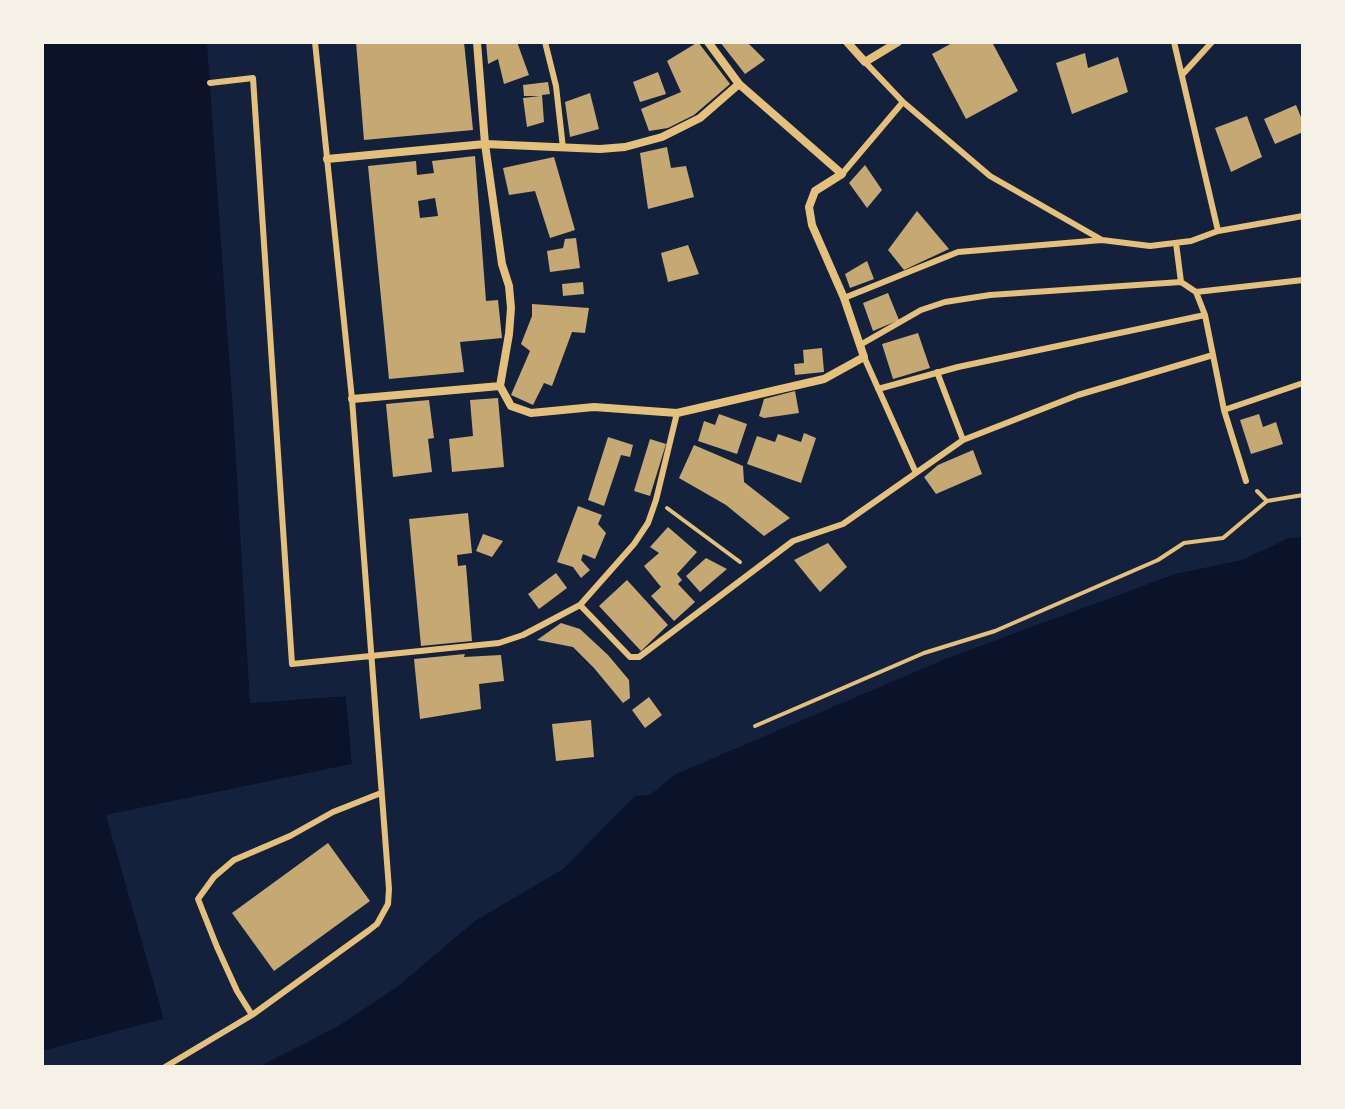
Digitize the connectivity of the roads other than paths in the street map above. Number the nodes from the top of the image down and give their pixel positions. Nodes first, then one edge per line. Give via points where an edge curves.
1 (315, 42) edge
2 (477, 42) edge
3 (545, 42) edge
4 (708, 42) edge
5 (847, 42) edge
6 (898, 42) edge
7 (1174, 42) edge
8 (1212, 42) edge
9 (865, 62) junction
10 (1182, 75) junction
11 (210, 83) dead end
12 (739, 84) junction
13 (903, 102) junction
14 (485, 144) junction
15 (563, 148) junction
16 (327, 159) junction
17 (842, 174) junction
18 (1303, 216) edge
19 (1218, 231) junction
20 (1102, 240) junction
21 (1176, 243) junction
22 (1303, 280) edge
23 (1181, 282) junction
24 (1196, 292) junction
25 (844, 298) junction
26 (1205, 315) junction
27 (860, 345) junction
28 (1213, 355) junction
29 (864, 357) junction
30 (937, 372) junction
31 (1303, 383) edge
32 (500, 386) junction
33 (878, 389) junction
34 (352, 399) junction
35 (1224, 410) junction
36 (677, 413) junction
37 (963, 440) junction
38 (916, 473) junction
39 (1246, 481) road end
40 (580, 605) junction
41 (371, 657) junction
42 (381, 793) junction
43 (252, 1015) junction
44 (165, 1067) edge

1 - 16 lane
2 - 14 street
3 - 15 lane
4 - 12 street
5 - 9 street
6 - 9 street
7 - 10 lane
8 - 10 lane
9 - 13 lane
10 - 19 lane
11 - 41 lane via 253,78 292,664
12 - 15 street via 700,118 662,137 625,147
12 - 17 street
13 - 17 lane
13 - 20 lane via 990,176
14 - 15 street
14 - 16 street
14 - 32 street via 511,308
16 - 34 lane
17 - 25 street via 815,191 809,207
18 - 19 lane
19 - 21 lane
20 - 21 lane via 1150,246
20 - 25 lane via 958,252
21 - 23 lane
22 - 24 lane
23 - 24 lane
23 - 27 lane via 945,302
24 - 26 lane
25 - 27 street
26 - 28 lane
26 - 30 lane
27 - 29 street
28 - 35 lane
28 - 37 lane via 1078,395
29 - 33 lane
29 - 36 street via 824,379
30 - 33 lane
30 - 37 lane
31 - 35 lane
32 - 34 street
32 - 36 street via 511,406 531,413 594,407
33 - 38 lane
34 - 41 lane
35 - 39 lane
36 - 40 lane via 648,523
37 - 38 lane
38 - 40 lane via 843,524 793,541 639,657 630,657
40 - 41 lane via 499,643
41 - 42 lane
42 - 43 lane via 389,889 377,924
42 - 43 lane via 234,860 198,899
43 - 44 lane

